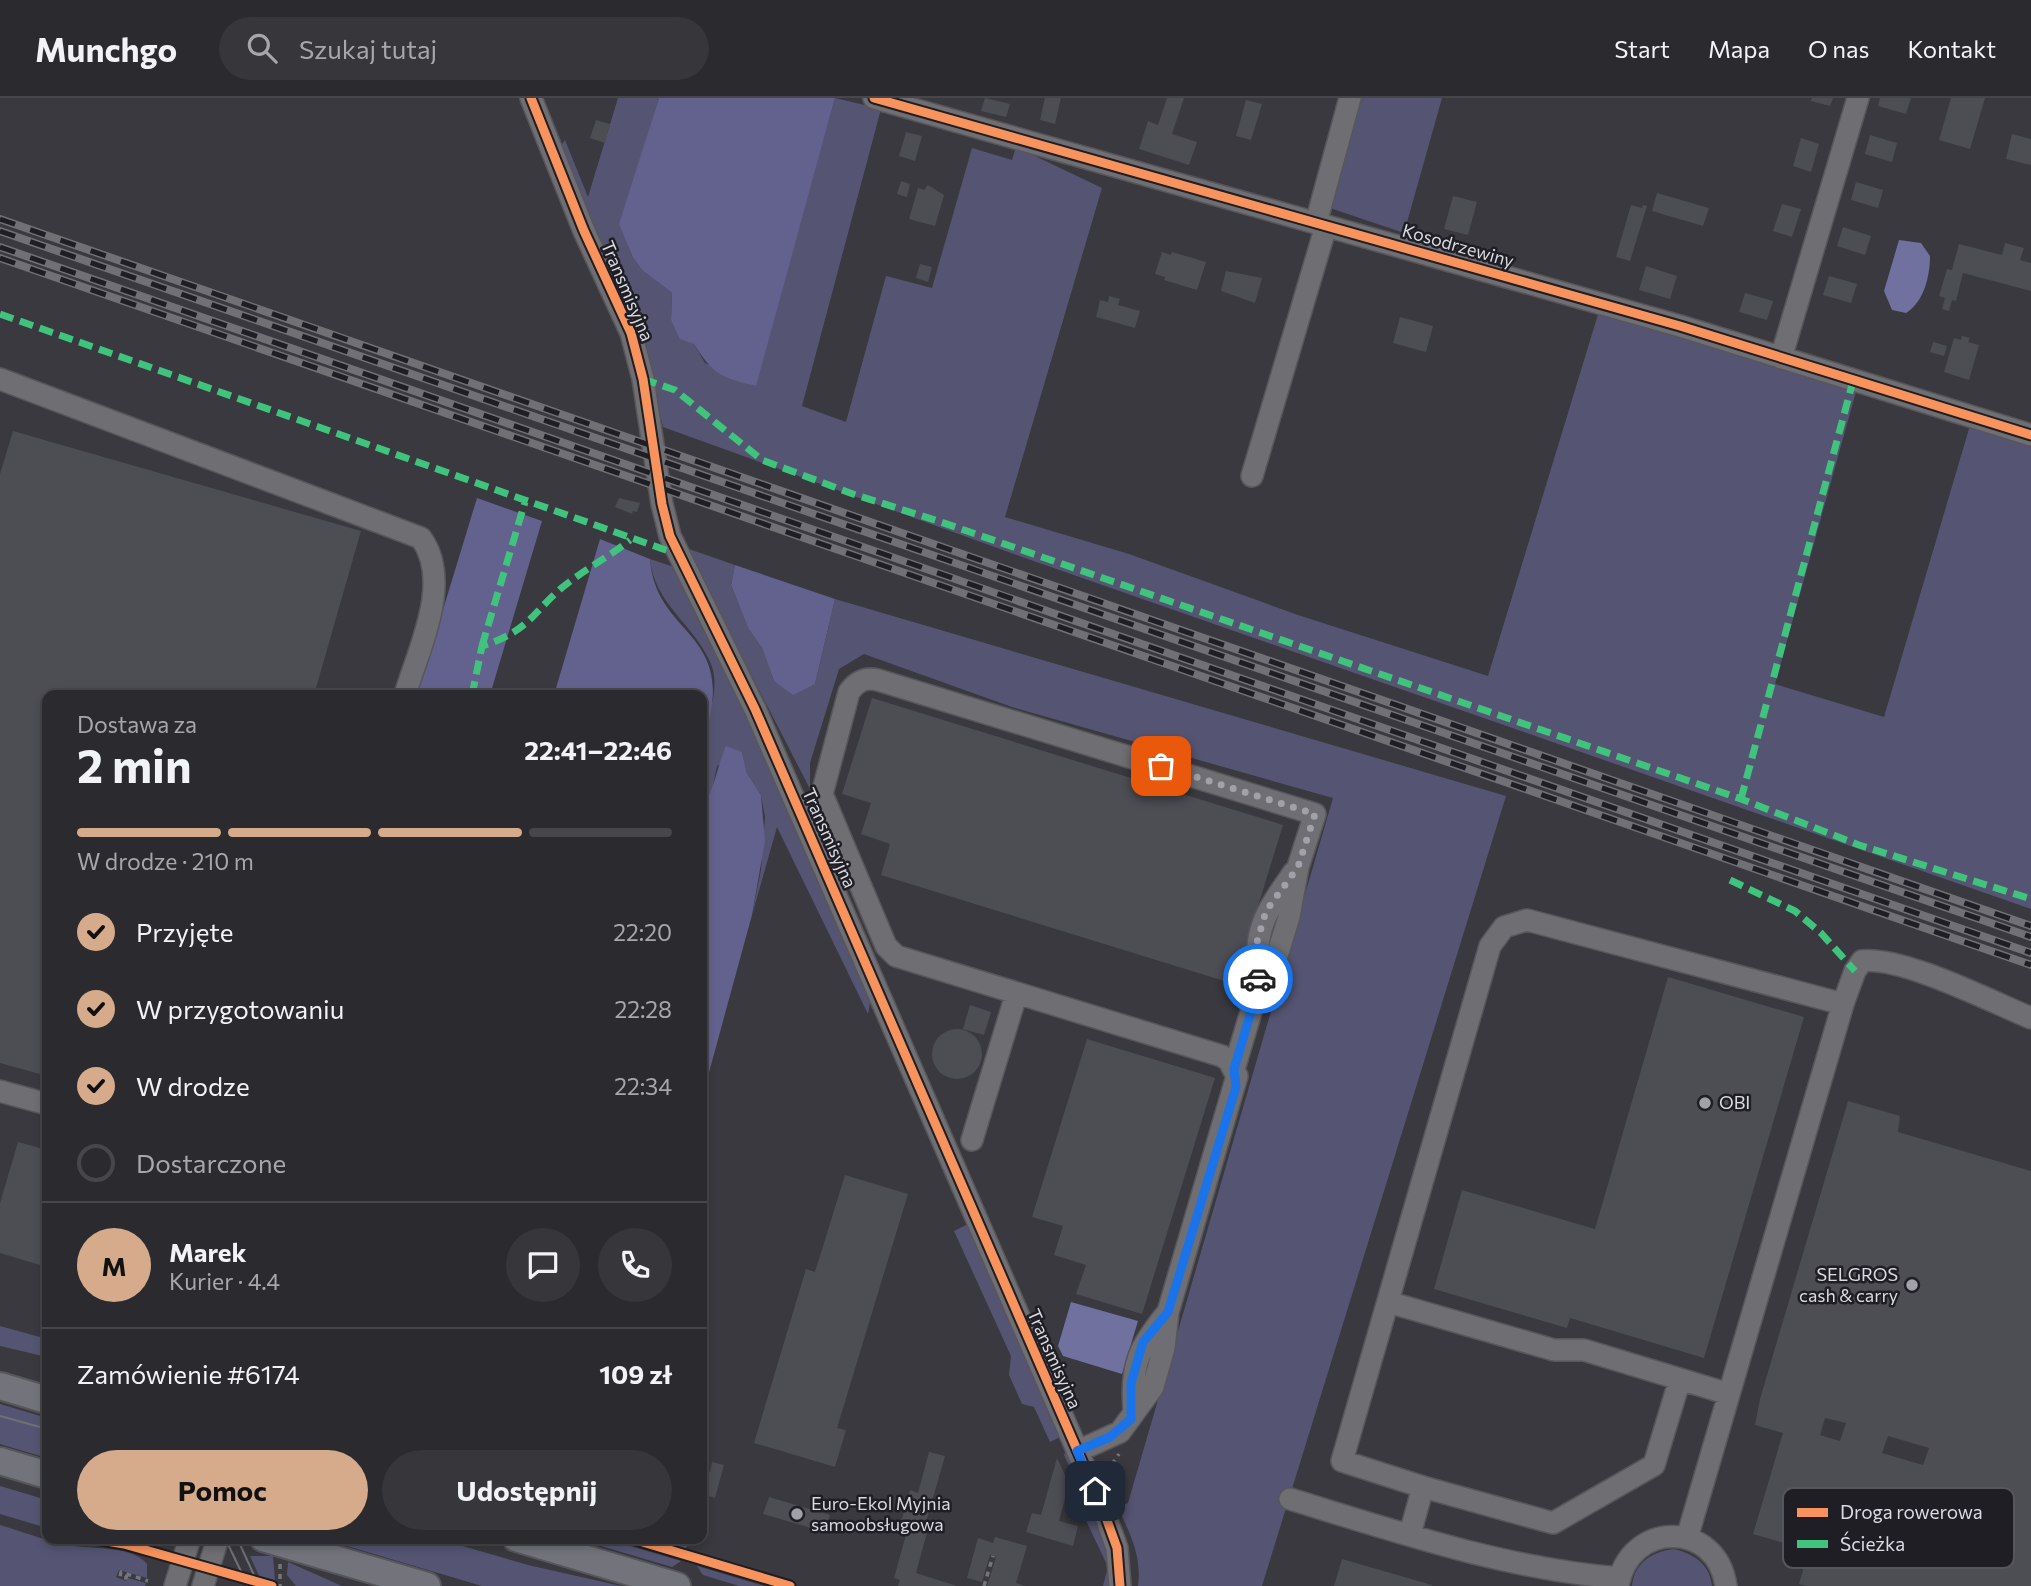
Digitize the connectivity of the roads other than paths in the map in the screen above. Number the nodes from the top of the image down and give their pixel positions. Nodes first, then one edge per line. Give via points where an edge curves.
1 (531, 98) edge
2 (874, 98) edge
3 (1350, 98) edge
4 (1858, 98) edge
5 (1321, 224) junction
6 (1781, 358) junction
7 (0, 379) edge
8 (2031, 435) edge
9 (1252, 476) dead end
10 (406, 690) edge
11 (1016, 995) junction
12 (1843, 1004) junction
13 (2031, 1018) edge
14 (1234, 1069) junction
15 (0, 1091) edge
16 (42, 1103) edge
17 (972, 1140) dead end
18 (1388, 1302) junction
19 (1680, 1379) junction
20 (0, 1387) edge
21 (1729, 1394) junction
22 (42, 1399) edge
23 (1077, 1451) junction
24 (0, 1461) edge
25 (42, 1474) edge
26 (1423, 1487) junction
27 (1290, 1499) dead end
28 (1410, 1534) junction
29 (1687, 1538) junction
30 (188, 1544) edge
31 (216, 1544) edge
32 (284, 1544) edge
33 (536, 1544) edge
34 (1528, 1566) junction
35 (1619, 1582) edge
36 (1727, 1583) edge
37 (176, 1586) edge
38 (203, 1586) edge
39 (427, 1586) edge
40 (677, 1586) edge
41 (1120, 1586) edge
42 (1538, 1586) edge

1 - 23 street, Transmisyjna via 631,333 670,536 755,709
2 - 5 street, Kosodrzewiny
3 - 5 street
4 - 6 street
5 - 6 street, Kosodrzewiny
5 - 9 street
6 - 8 street, Kosodrzewiny
7 - 10 street via 421,538 427,546 434,595
11 - 14 street via 1222,1056
11 - 14 street via 909,963 886,946 821,794 849,692 861,680 878,680 1315,814 1276,959 1259,985
11 - 17 street
12 - 13 street via 1862,961 1875,959
12 - 18 street via 1527,920 1504,927 1490,946
12 - 21 street
14 - 23 street via 1236,1087 1168,1312 1143,1342 1131,1383 1131,1419 1120,1432
15 - 16 street
18 - 19 street via 1554,1350 1584,1350
18 - 26 street via 1342,1461
19 - 21 street
19 - 26 street via 1654,1465 1553,1523
20 - 22 main road
21 - 29 street
23 - 41 street, Transmisyjna via 1117,1548
24 - 25 main road
26 - 28 street
27 - 28 street
28 - 34 street
29 - 35 street via 1664,1537 1643,1545 1627,1561
29 - 36 street via 1707,1549
30 - 37 street
31 - 38 street
32 - 39 main road
33 - 40 main road
34 - 35 street
34 - 42 street

